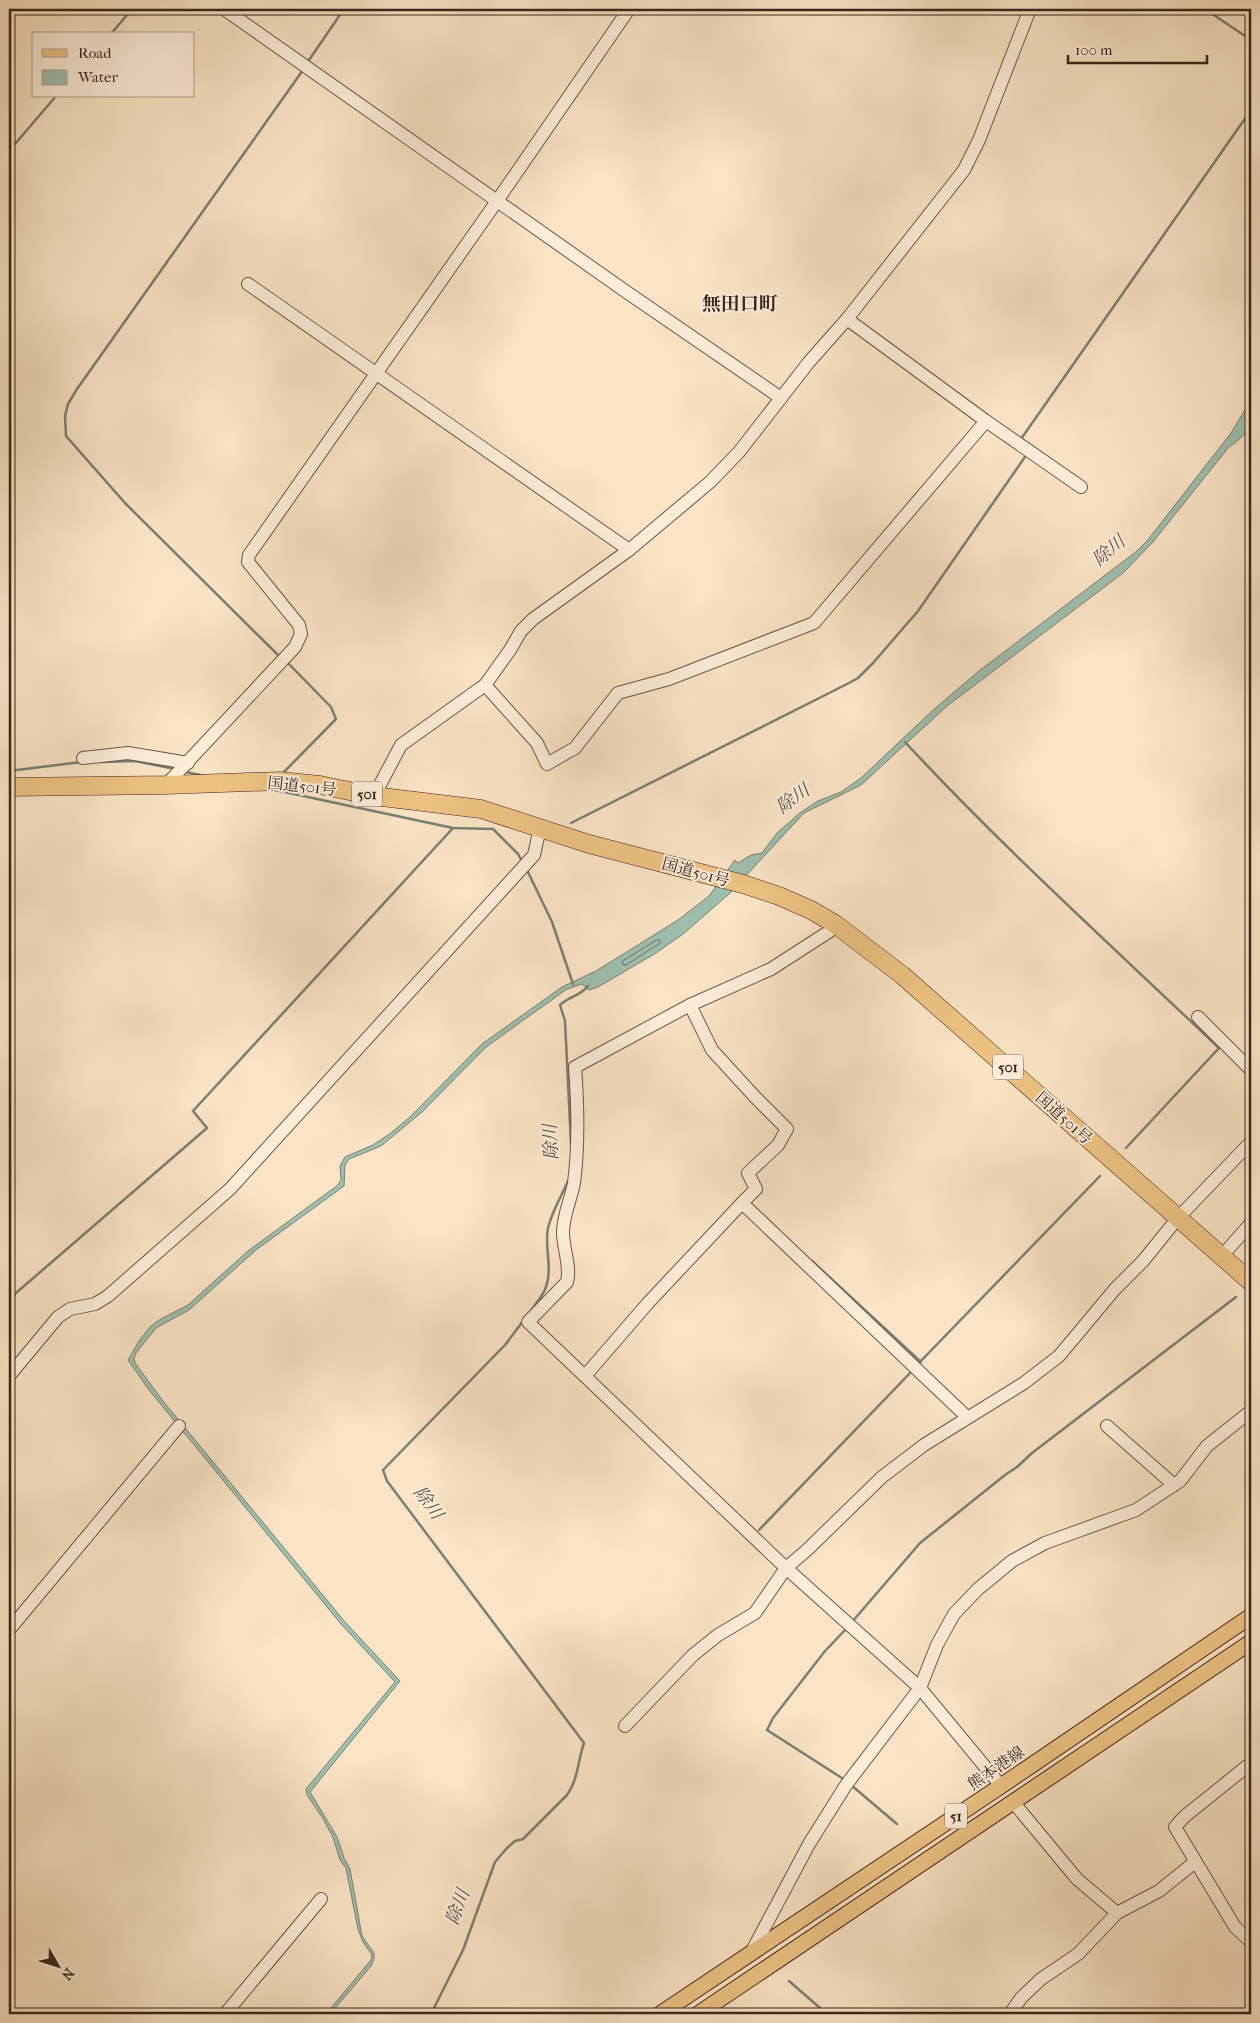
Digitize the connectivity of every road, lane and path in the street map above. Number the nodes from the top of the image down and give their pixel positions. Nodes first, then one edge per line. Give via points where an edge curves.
1 (224, 9) edge
2 (630, 9) edge
3 (1030, 9) edge
4 (498, 201) junction
5 (248, 284) dead end
6 (847, 319) junction
7 (376, 374) junction
8 (781, 398) junction
9 (986, 421) junction
10 (1081, 487) dead end
11 (629, 550) junction
12 (485, 685) junction
13 (83, 758) dead end
14 (188, 763) junction
15 (166, 785) junction
16 (9, 787) edge
17 (374, 796) junction
18 (540, 828) junction
19 (835, 924) junction
20 (690, 1005) junction
21 (1198, 1017) dead end
22 (1251, 1070) edge
23 (1251, 1142) edge
24 (742, 1203) junction
25 (1177, 1219) junction
26 (1251, 1223) edge
27 (1222, 1256) junction
28 (1251, 1282) edge
29 (9, 1376) edge
30 (585, 1376) junction
31 (1251, 1411) edge
32 (967, 1417) junction
33 (179, 1426) dead end
34 (1107, 1426) dead end
35 (1174, 1485) junction
36 (786, 1568) junction
37 (1251, 1616) edge
38 (9, 1630) edge
39 (1251, 1642) edge
40 (920, 1688) junction
41 (625, 1726) dead end
42 (1251, 1763) edge
43 (1001, 1786) junction
44 (1014, 1803) junction
45 (1195, 1862) junction
46 (321, 1899) dead end
47 (1117, 1913) junction
48 (1251, 1942) edge
49 (752, 1952) junction
50 (225, 2014) edge
51 (660, 2014) edge
52 (698, 2014) edge
53 (1010, 2014) edge

1 - 4 street
2 - 4 street
3 - 6 street via 964,170
4 - 7 street
4 - 8 street
5 - 7 street
6 - 8 street
6 - 9 street
7 - 11 street
7 - 14 street via 249,555 248,562 299,625 301,634 295,647
8 - 11 street via 710,482
9 - 10 street
9 - 12 street via 814,623 678,676 618,694 575,748 547,764 536,743
11 - 12 street via 533,619 521,631
12 - 17 street via 401,745
13 - 14 street via 128,753
14 - 15 street
15 - 16 highway, 国道501号 / 501
15 - 17 highway, 国道501号 / 501 via 279,781
17 - 18 highway, 国道501号 / 501 via 481,808
18 - 19 highway, 国道501号 / 501 via 743,884 811,910
18 - 29 street via 534,855 230,1189 108,1296 95,1304 70,1309 58,1317
19 - 20 street via 830,931 771,970
19 - 25 highway, 国道501号 / 501 via 902,975
20 - 24 street via 712,1050 787,1129 778,1145 748,1173 756,1189
20 - 30 street via 575,1067 579,1120 577,1154 574,1185 563,1231 569,1275 567,1282 528,1322
21 - 22 street
23 - 25 street
24 - 30 street
24 - 32 street
25 - 27 highway, 国道501号 / 501
25 - 32 street via 1059,1356 1024,1383
26 - 27 street
27 - 28 highway, 国道501号 / 501
30 - 36 street
31 - 35 street via 1207,1446
32 - 36 street via 924,1444 882,1477
33 - 38 street
34 - 35 street
35 - 40 street via 1136,1510 1045,1544 978,1588 954,1614 937,1645
36 - 40 street
36 - 41 street via 755,1613 718,1635 693,1655
37 - 43 main road, 熊本港線 / 51
39 - 44 main road, 51
40 - 43 street
40 - 49 street via 846,1786 809,1844
42 - 45 street via 1174,1827
43 - 49 main road, 熊本港線 / 51
44 - 47 street via 1077,1879
44 - 52 main road, 51
45 - 47 street via 1159,1892
45 - 48 street via 1235,1926
46 - 50 street
47 - 53 street via 1078,1954 1027,1991
49 - 51 main road, 熊本港線 / 51

